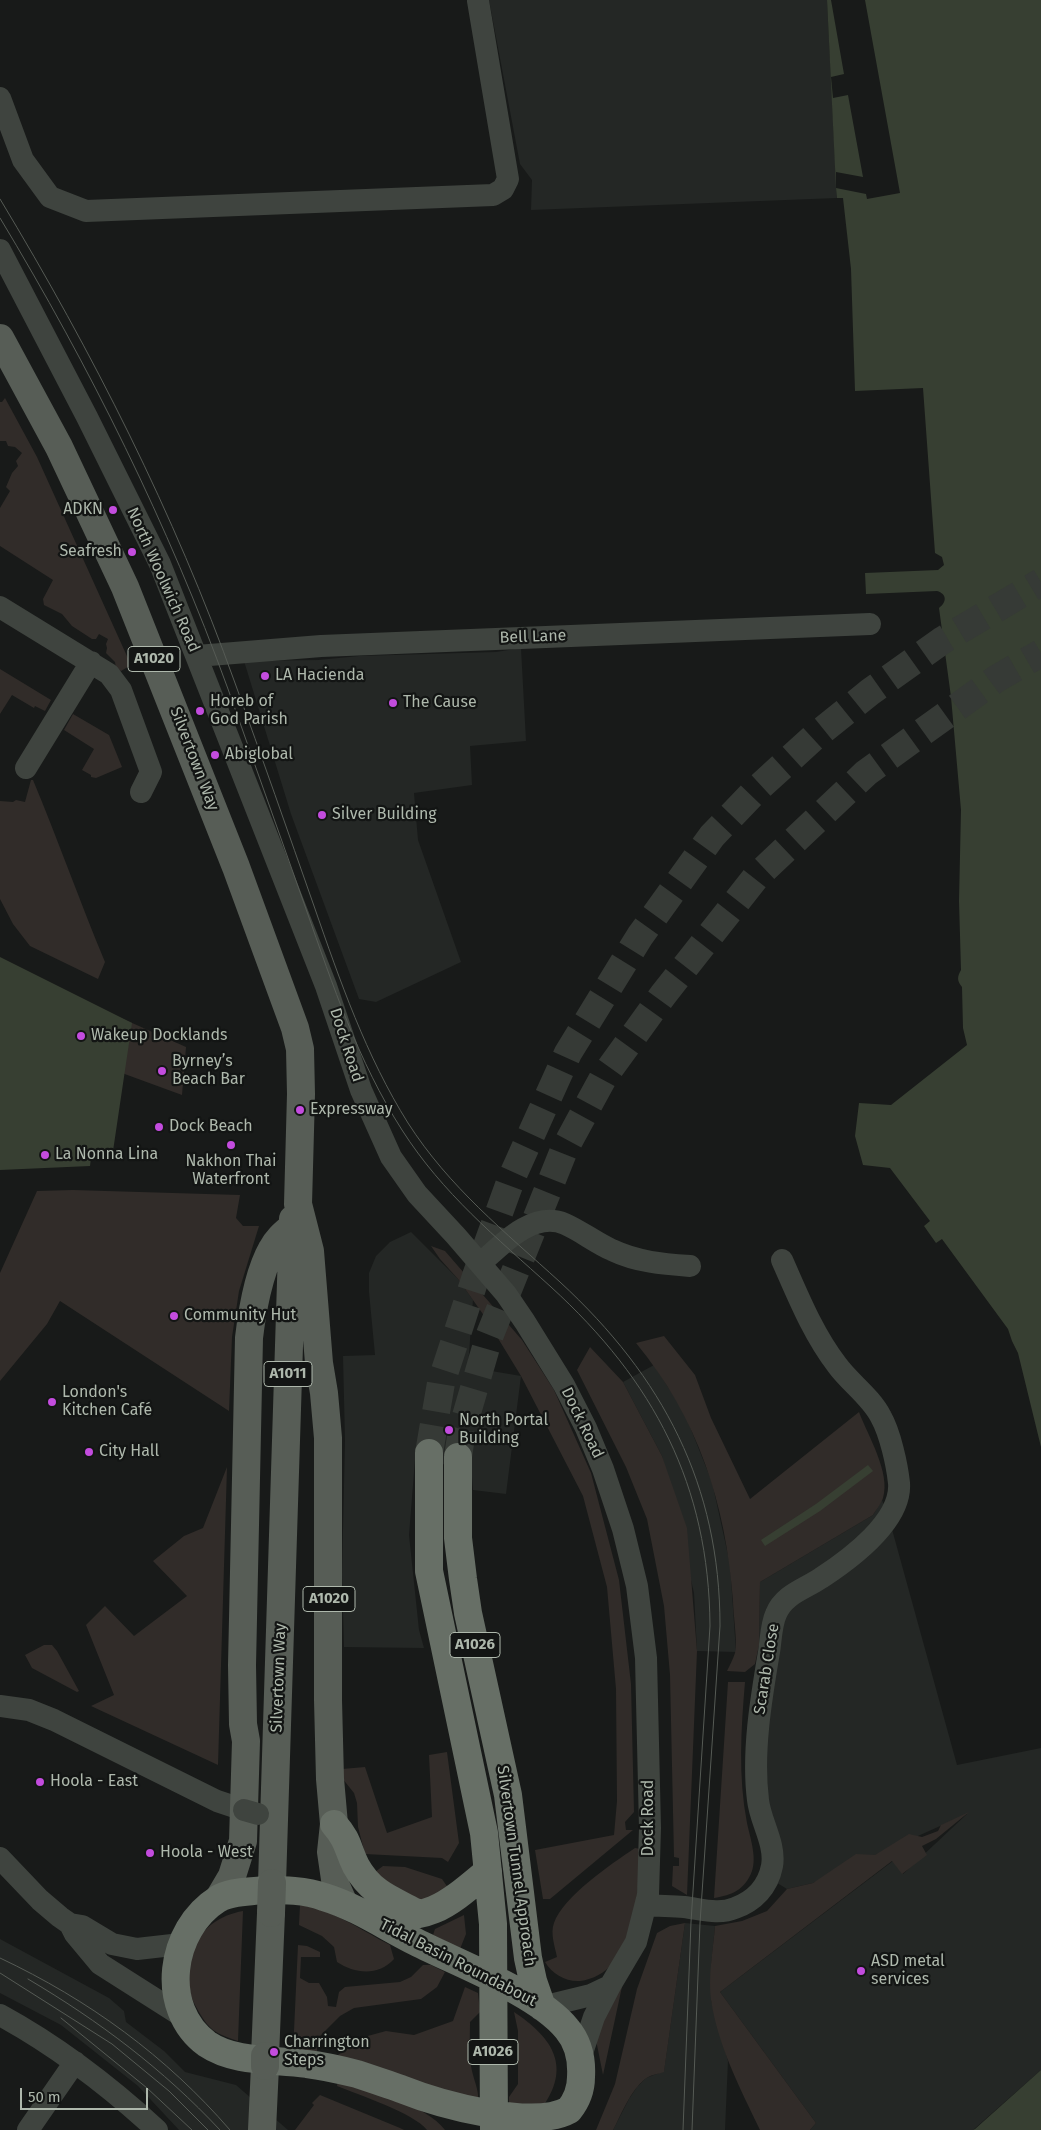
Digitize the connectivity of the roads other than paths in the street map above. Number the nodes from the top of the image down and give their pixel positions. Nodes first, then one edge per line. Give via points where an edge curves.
1 (478, 1) edge
2 (0, 98) edge
3 (0, 250) edge
4 (0, 338) edge
5 (0, 607) edge
6 (870, 624) dead end
7 (196, 656) junction
8 (90, 662) junction
9 (26, 768) dead end
10 (141, 792) dead end
11 (301, 921) joint
12 (294, 1226) junction
13 (782, 1260) dead end
14 (480, 1264) junction
15 (690, 1266) dead end
16 (429, 1453) tunnel mouth
17 (458, 1457) tunnel mouth
18 (0, 1706) edge
19 (273, 1818) junction
20 (334, 1824) junction
21 (0, 1858) edge
22 (488, 1872) junction
23 (219, 1898) junction
24 (646, 1905) junction
25 (354, 1909) junction
26 (420, 1914) junction
27 (70, 1924) junction
28 (181, 1944) junction
29 (493, 1980) junction
30 (610, 1986) junction
31 (542, 2006) junction
32 (0, 2014) edge
33 (185, 2018) junction
34 (580, 2059) junction
35 (75, 2062) junction
36 (432, 2103) junction
37 (556, 2124) edge
38 (494, 2127) edge
39 (28, 2130) edge
40 (157, 2130) edge
41 (262, 2130) edge
42 (454, 2130) edge

1 - 2 street via 508,179 503,189 493,195 86,211 50,197 23,160
3 - 7 street, North Woolwich Road via 160,564
4 - 12 main road, Silvertown Way / A1020 via 59,446 125,587 295,1028 300,1050 301,1094
5 - 8 street
6 - 7 street, Bell Lane via 321,646
7 - 11 street, North Woolwich Road
8 - 9 street
8 - 10 street via 109,674 121,690 151,772
11 - 14 street, Dock Road via 361,1090 391,1157 417,1194
12 - 19 main road, Silvertown Way / A1011
12 - 20 main road, Silvertown Way / A1020 via 310,1251 328,1438 328,1700
12 - 23 main road, Silvertown Way via 279,1238 268,1256 253,1308 249,1338 242,1665 246,1741 243,1841 232,1876
13 - 24 street, Scarab Close via 813,1328 837,1365 881,1417 892,1449 898,1492 894,1508 880,1529 820,1578 792,1593 776,1614 759,1704 758,1801 773,1863 760,1893 748,1902 720,1912
14 - 15 street via 531,1225 556,1221 633,1258
14 - 24 street, Dock Road via 526,1322 564,1385 604,1468 623,1530 640,1602 646,1658 650,1828
16 - 22 highway, Silvertown Tunnel Approach / A1026 via 429,1571 473,1776
17 - 31 highway, Silvertown Tunnel Approach / A1026 via 458,1538 465,1596 508,1795 528,1958
18 - 19 street, bridge via 29,1710 226,1805
19 - 41 main road, Silvertown Way / A1011, bridge
20 - 25 main road, Silvertown Way / A1020 via 331,1852 336,1886
20 - 26 highway via 345,1837 355,1864 369,1885 385,1898
21 - 27 street via 40,1900
22 - 26 highway via 440,1908
22 - 29 highway, Silvertown Tunnel Approach / A1026 via 493,1924
23 - 25 highway, Tidal Basin Roundabout via 243,1892 284,1890 311,1893
23 - 28 highway, Tidal Basin Roundabout via 205,1910
24 - 30 street, Dock Road via 636,1942
25 - 26 highway via 394,1918
25 - 29 highway, Tidal Basin Roundabout
27 - 28 street via 82,1926 112,1944 126,1948
27 - 33 street via 100,1964
28 - 33 highway, Tidal Basin Roundabout via 175,1981
29 - 31 highway, Tidal Basin Roundabout
29 - 38 highway, A1026
30 - 31 street via 591,1995
30 - 34 street, Dock Road via 594,2016
31 - 34 highway, Tidal Basin Roundabout via 567,2028
32 - 35 street
33 - 36 highway, Tidal Basin Roundabout via 208,2044 230,2054 357,2074
34 - 37 highway, Tidal Basin Roundabout via 580,2089 572,2106
35 - 39 street
35 - 40 street
36 - 38 highway, Tidal Basin Roundabout
36 - 42 highway
37 - 38 highway, Tidal Basin Roundabout

